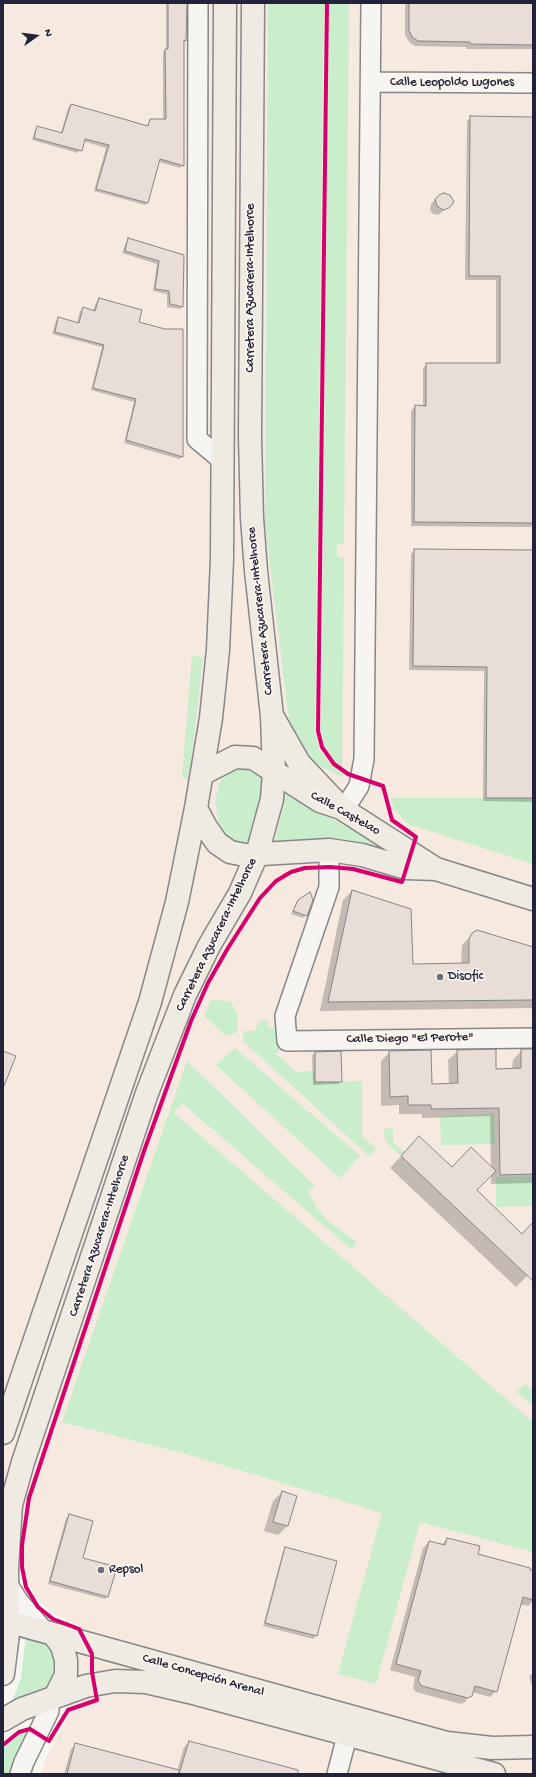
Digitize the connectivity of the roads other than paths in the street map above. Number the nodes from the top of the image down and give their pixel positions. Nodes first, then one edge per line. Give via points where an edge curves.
1 (198, 3) edge
2 (225, 3) edge
3 (253, 3) edge
4 (371, 3) edge
5 (371, 82) junction
6 (533, 83) edge
7 (222, 460) junction
8 (272, 716) junction
9 (274, 772) junction
10 (202, 774) junction
11 (196, 808) junction
12 (341, 808) junction
13 (329, 850) junction
14 (298, 852) junction
15 (257, 854) junction
16 (436, 869) junction
17 (240, 893) junction
18 (533, 899) edge
19 (533, 1038) edge
20 (3, 1433) edge
21 (7, 1582) junction
22 (5, 1621) edge
23 (49, 1633) junction
24 (3, 1674) edge
25 (52, 1697) junction
26 (3, 1720) edge
27 (350, 1726) junction
28 (533, 1747) edge
29 (20, 1774) edge
30 (337, 1774) edge
31 (494, 1774) edge

1 - 7 street via 198,439
2 - 7 main road, Carretera Azucarera-Intelhorce
3 - 8 main road, Carretera Azucarera-Intelhorce via 251,489 256,571
4 - 5 street
5 - 6 street, Calle Leopoldo Lugones
5 - 12 street via 364,759 359,786
7 - 10 main road, Carretera Azucarera-Intelhorce via 222,559 218,650 212,718
8 - 9 main road, Carretera Azucarera-Intelhorce
8 - 12 main road via 299,763
9 - 10 main road via 253,758 235,757
9 - 12 main road, Calle Castelao via 320,800
9 - 15 main road, Carretera Azucarera-Intelhorce via 272,799
10 - 11 main road, Carretera Azucarera-Intelhorce
11 - 15 main road via 217,843 230,852
11 - 20 main road, Carretera Azucarera-Intelhorce via 177,902 150,1002
12 - 16 main road, Calle Castelao
13 - 14 main road, Calle Castelao
13 - 16 main road, Calle Castelao via 362,855 406,868
13 - 19 street, Calle Diego "El Perote" via 329,887 285,1016 287,1041
14 - 15 main road, Calle Castelao
14 - 17 main road via 264,873
15 - 17 main road, Carretera Azucarera-Intelhorce
16 - 18 main road, Calle Castelao
17 - 21 main road, Carretera Azucarera-Intelhorce via 209,946 185,995 147,1093 17,1483 11,1505
21 - 22 main road, Carretera Azucarera-Intelhorce
21 - 23 street via 19,1602
22 - 23 main road, Calle Concepción Arenal
22 - 24 main road, Carretera Azucarera-Intelhorce via 8,1634
23 - 25 main road via 62,1646 66,1660 66,1675
23 - 27 main road, Calle Concepción Arenal via 86,1642
25 - 26 main road, Calle Concepción Arenal via 22,1708
25 - 27 main road, Calle Concepción Arenal via 86,1686 115,1682 146,1682
25 - 29 street via 49,1711
27 - 28 main road, Calle Concepción Arenal via 447,1743 492,1748
27 - 30 street
27 - 31 main road, Calle Concepción Arenal

